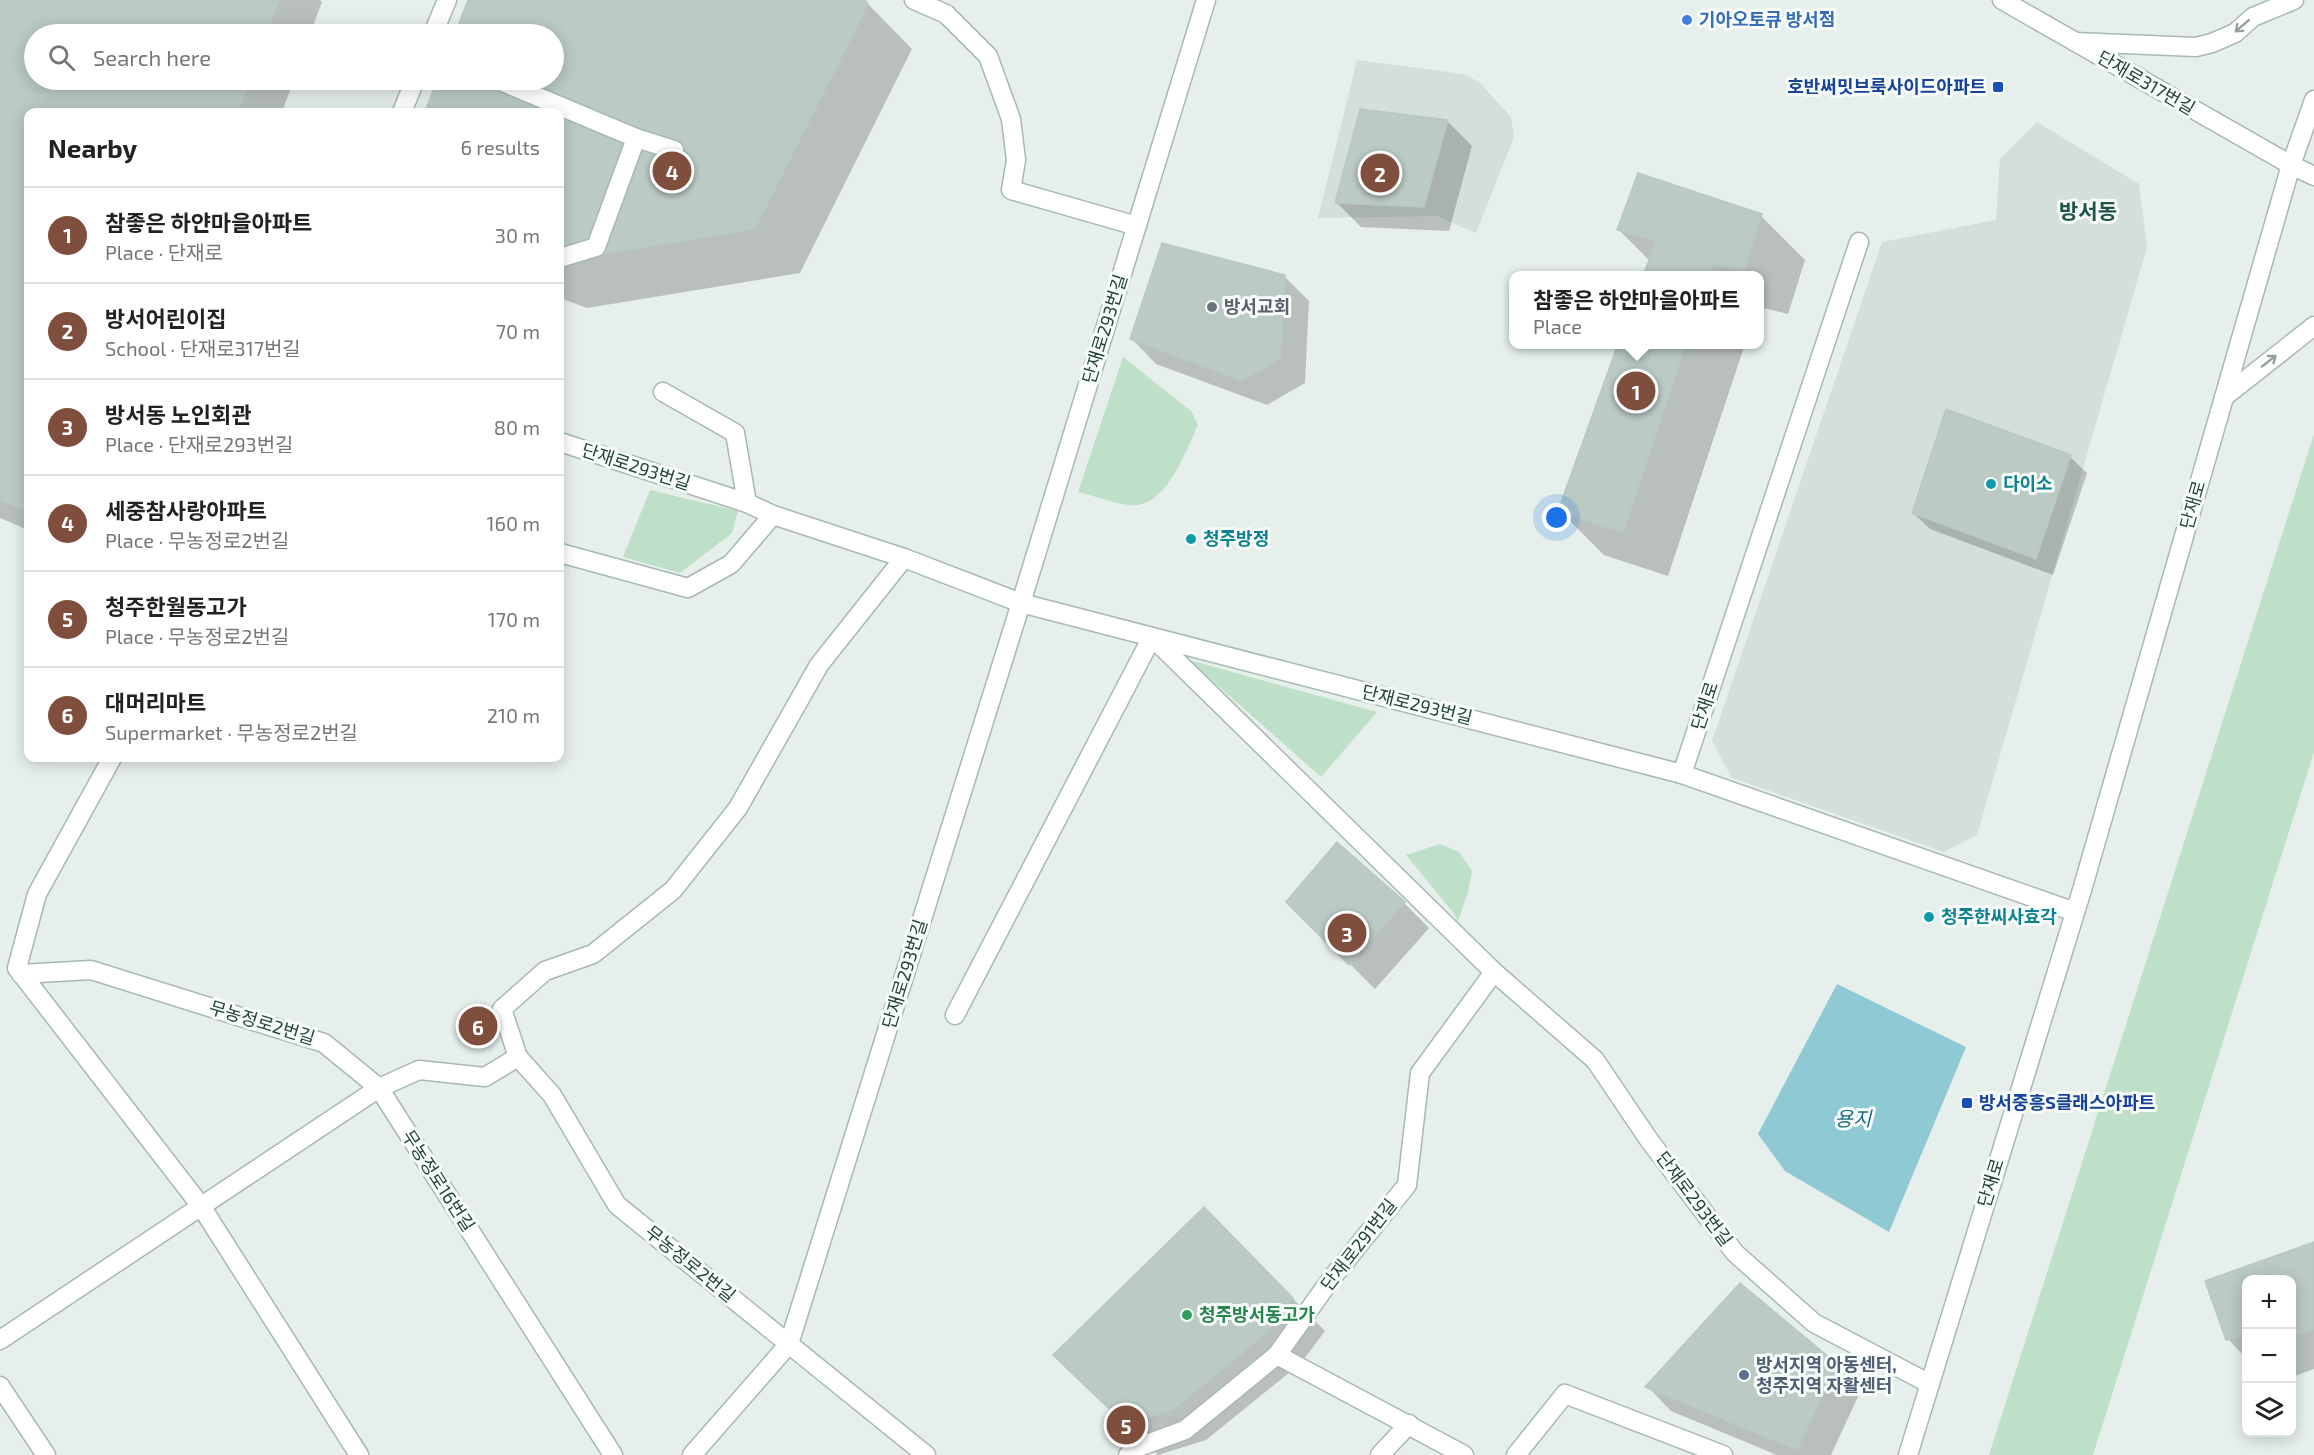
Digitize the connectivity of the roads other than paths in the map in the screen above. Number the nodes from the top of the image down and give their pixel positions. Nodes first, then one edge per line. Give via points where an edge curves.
1 (447, 0) edge
2 (914, 0) edge
3 (1206, 0) edge
4 (2002, 0) edge
5 (2294, 0) edge
6 (437, 24) edge
7 (2075, 42) junction
8 (412, 90) edge
9 (522, 90) edge
10 (2314, 100) edge
11 (404, 108) edge
12 (636, 138) junction
13 (674, 150) dead end
14 (2291, 165) junction
15 (2314, 176) edge
16 (1137, 226) junction
17 (1859, 242) dead end
18 (564, 257) edge
19 (2314, 326) edge
20 (663, 392) dead end
21 (2224, 396) junction
22 (564, 443) edge
23 (747, 503) junction
24 (773, 514) junction
25 (564, 555) edge
26 (904, 558) junction
27 (1021, 603) junction
28 (1152, 637) junction
29 (110, 762) edge
30 (1682, 774) junction
31 (2075, 912) junction
32 (1494, 972) junction
33 (21, 974) junction
34 (955, 1016) dead end
35 (518, 1057) junction
36 (379, 1088) junction
37 (201, 1206) junction
38 (0, 1340) edge
39 (789, 1344) junction
40 (1277, 1355) junction
41 (1930, 1384) junction
42 (0, 1386) edge
43 (1408, 1424) junction
44 (46, 1455) edge
45 (359, 1455) edge
46 (613, 1455) edge
47 (692, 1455) edge
48 (926, 1455) edge
49 (1128, 1455) edge
50 (1380, 1455) edge
51 (1464, 1455) edge
52 (1516, 1455) edge
53 (1723, 1455) edge
54 (1908, 1455) edge

1 - 6 street
2 - 16 street via 946,14 988,56 1011,119 1016,160 1011,190
3 - 16 street, 단재로293번길
4 - 7 street, 단재로317번길
5 -> 7 street via 2253,17 2235,33 2196,47
7 - 14 street, 단재로317번길
8 - 11 street
9 - 12 street
10 - 14 street, 단재로
12 - 13 street
12 - 18 street via 596,247
14 - 15 street, 단재로317번길
14 - 21 street, 단재로
16 - 27 street, 단재로293번길
17 - 30 street, 단재로
21 -> 19 street
20 - 23 street via 735,433
21 - 31 street, 단재로
22 - 23 street, 단재로293번길
23 - 24 street, 단재로293번길
24 - 25 street via 731,564 688,588
24 - 26 street, 단재로293번길
26 - 27 street, 단재로293번길
26 - 35 street, 무농정로2번길 via 819,664 738,808 673,890 593,954 545,971 502,1009
27 - 28 street, 단재로293번길
27 - 39 street, 단재로293번길
28 - 30 street, 단재로293번길
28 - 32 street, 단재로293번길
28 - 34 street
29 - 33 street via 37,894 17,968
30 - 31 street
31 - 41 street, 단재로
32 - 40 street, 단재로291번길 via 1420,1073 1407,1185 1331,1279
32 - 41 street, 단재로293번길 via 1595,1060 1649,1140 1735,1253 1814,1323
33 - 36 street, 무농정로2번길 via 91,970 324,1042
33 - 37 street
35 - 36 street via 485,1077 419,1070
35 - 39 street, 무농정로2번길 via 552,1095 617,1205
36 - 37 street
36 - 46 street, 무농정로16번길
37 - 38 street
37 - 45 street
39 - 47 street
39 - 48 street, 무농정로2번길
40 - 43 street
40 - 49 street, 단재로291번길 via 1185,1430 1136,1448
41 - 54 street, 단재로
42 - 44 street
43 - 50 street
43 - 51 street
52 - 53 street via 1565,1394

